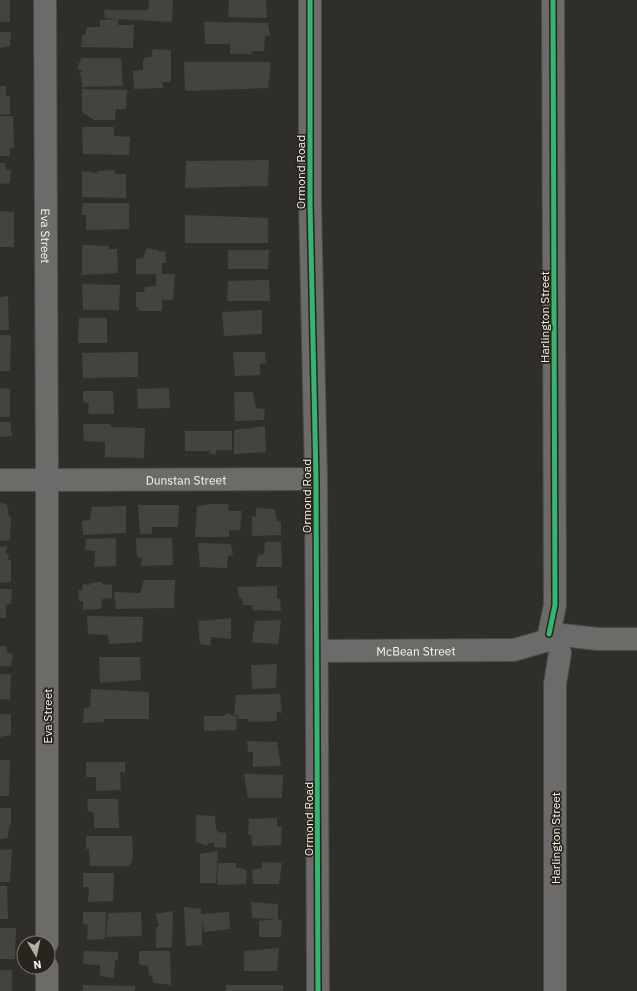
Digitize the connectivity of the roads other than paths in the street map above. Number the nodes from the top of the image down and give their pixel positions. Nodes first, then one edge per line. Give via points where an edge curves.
1 (45, 0) edge
2 (310, 0) edge
3 (553, 0) edge
4 (316, 479) junction
5 (0, 480) edge
6 (47, 480) junction
7 (637, 639) edge
8 (555, 643) junction
9 (317, 651) junction
10 (47, 935) edge
11 (47, 975) edge
12 (47, 991) edge
13 (318, 991) edge
14 (555, 991) edge

1 - 6 street, Eva Street
2 - 4 street, Ormond Road via 310,210
3 - 8 street, Harlington Street
4 - 6 street, Dunstan Street
4 - 9 street, Ormond Road
5 - 6 street, Dunstan Street
6 - 10 street, Eva Street
7 - 8 street, McBean Street
8 - 9 street, McBean Street via 514,650
8 - 14 street, Harlington Street via 550,668 555,684
9 - 13 street, Ormond Road
11 - 12 street

